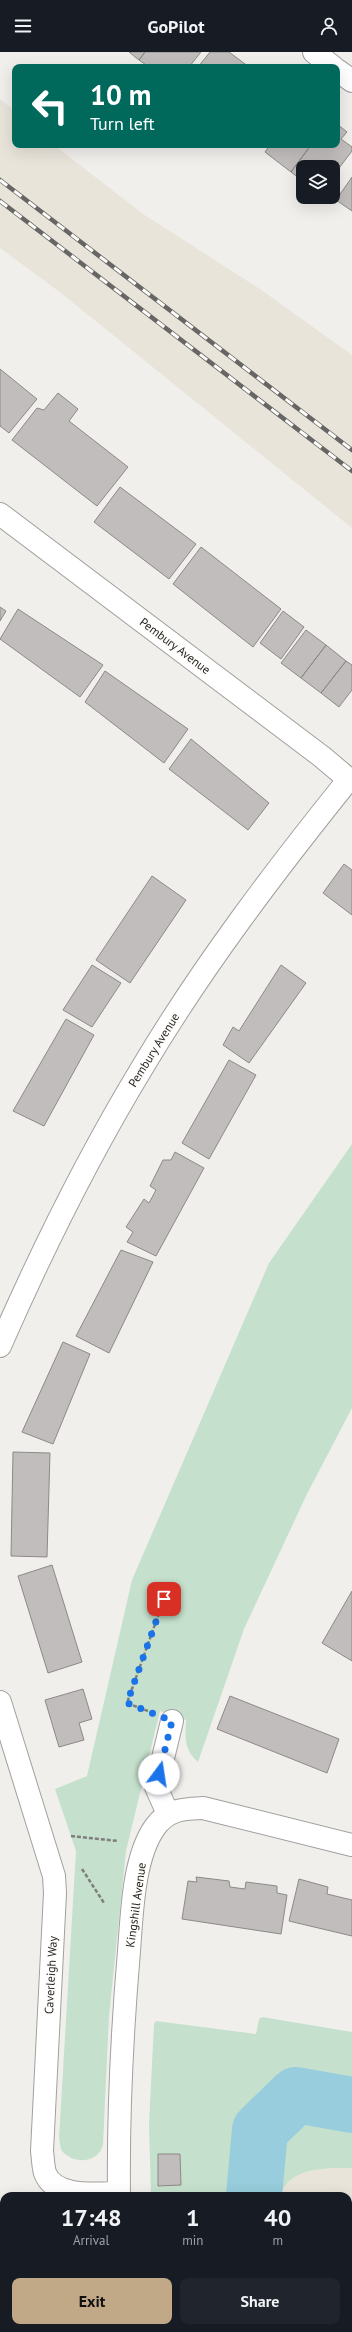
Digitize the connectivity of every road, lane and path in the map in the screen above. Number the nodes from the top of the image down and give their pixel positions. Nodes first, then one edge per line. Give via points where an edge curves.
1 (314, 52) edge
2 (330, 64) edge
3 (340, 72) edge
4 (352, 81) edge
5 (0, 514) edge
6 (350, 780) edge
7 (0, 1346) edge
8 (164, 1599) dead end
9 (0, 1702) edge
10 (172, 1721) joint
11 (168, 1814) junction
12 (70, 1842) dead end
13 (146, 1844) junction
14 (352, 1844) edge
15 (81, 1868) dead end
16 (132, 1923) junction
17 (81, 2192) edge
18 (119, 2192) edge

1 - 2 street
3 - 4 street
5 - 6 street, Pembury Avenue
6 - 7 street, Pembury Avenue via 242,919 141,1069 67,1200
8 - 10 path via 127,1703
9 - 17 street, Caverleigh Way via 54,1876 42,2151 45,2173 53,2184 66,2190
10 - 11 street via 156,1787
11 - 13 street, Kingshill Avenue via 155,1827
11 - 14 street via 179,1809 203,1808
12 - 13 path via 68,1835
13 - 16 street, Kingshill Avenue via 138,1872
15 - 16 path via 114,1920
16 - 18 street, Kingshill Avenue via 122,2035

